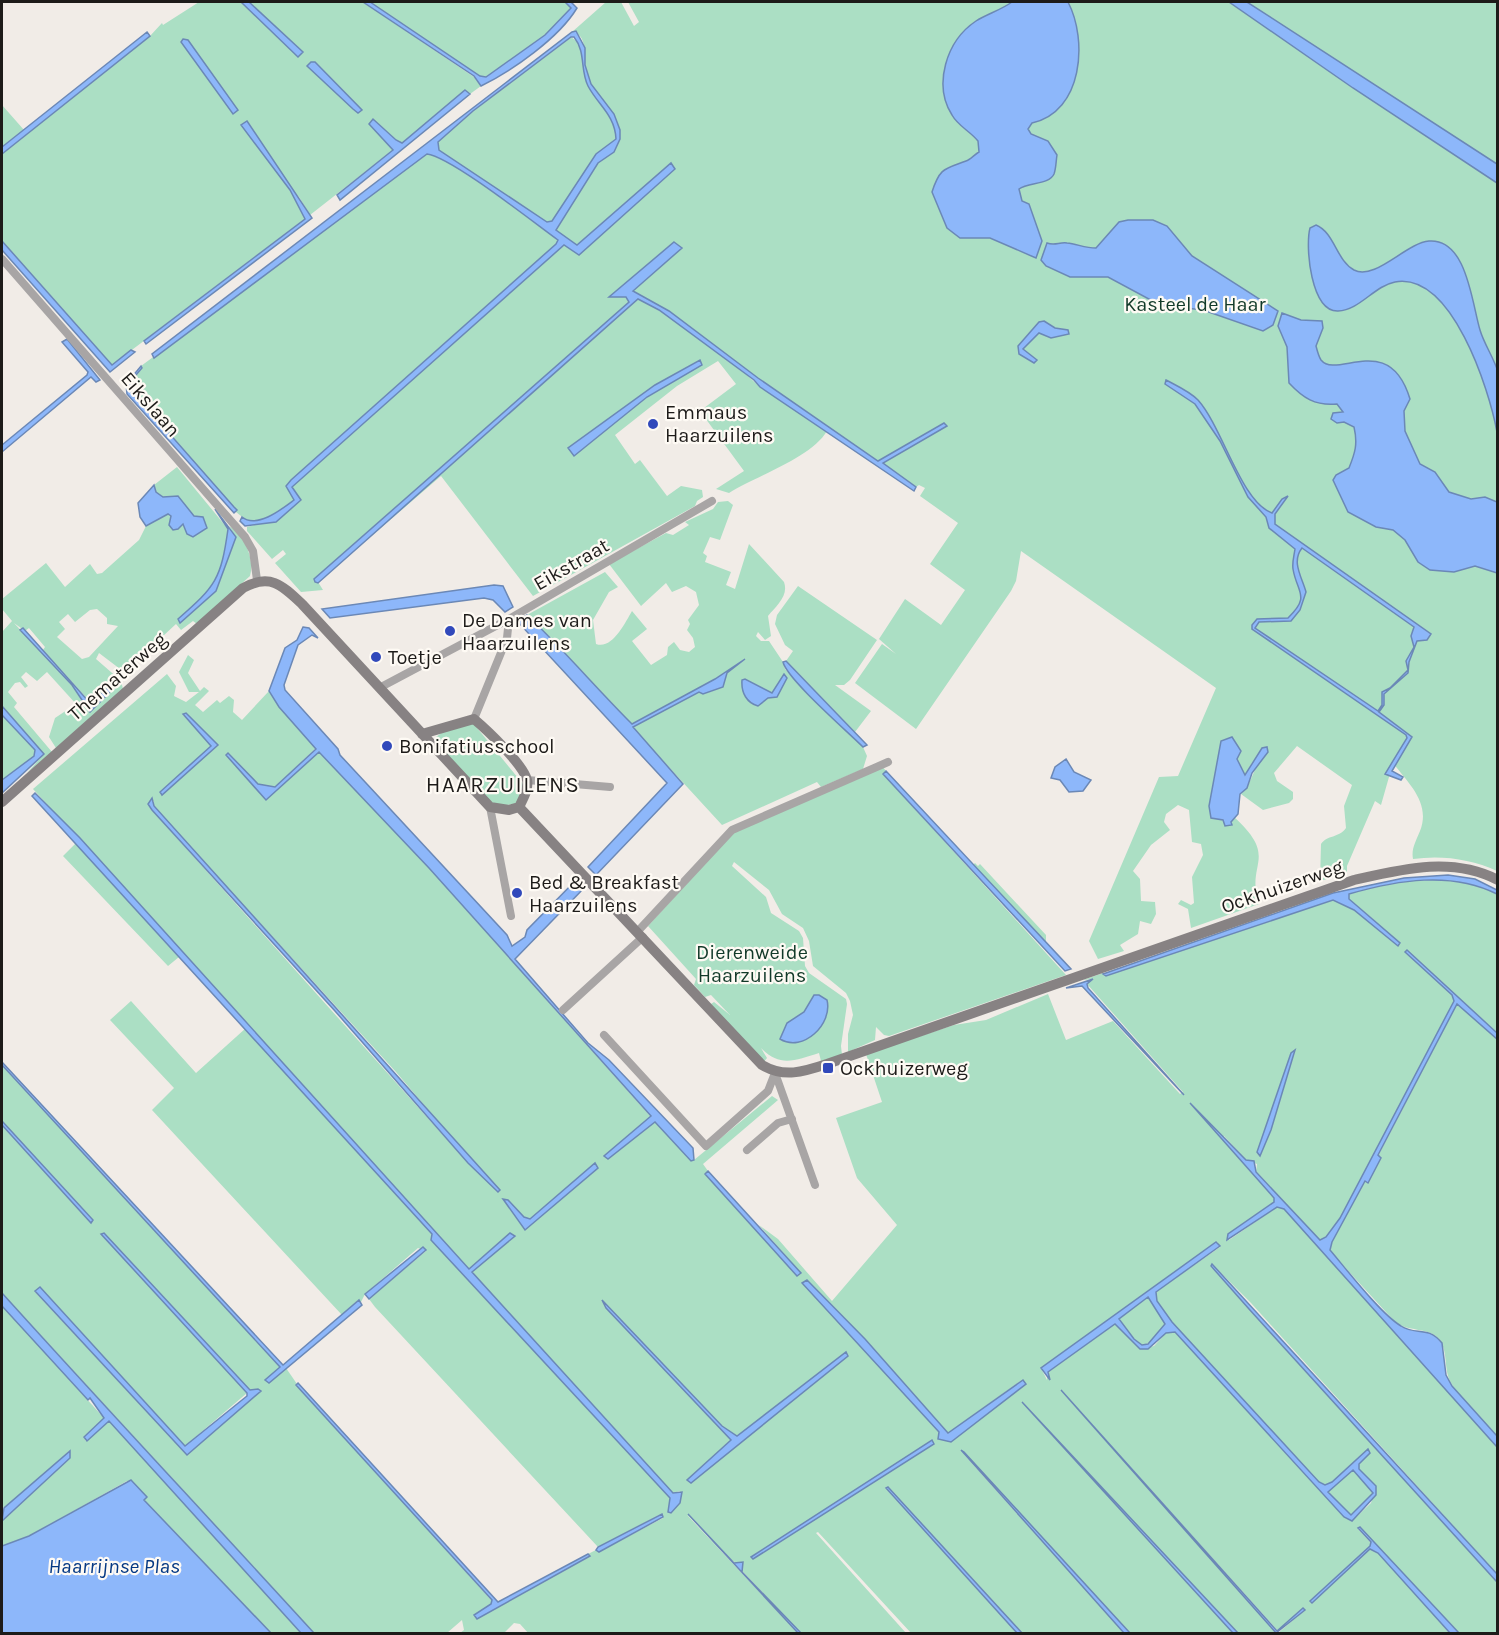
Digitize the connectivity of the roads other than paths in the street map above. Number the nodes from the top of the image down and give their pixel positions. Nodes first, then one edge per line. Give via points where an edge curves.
1 (2, 259) edge
2 (712, 501) dead end
3 (257, 580) junction
4 (509, 619) junction
5 (381, 687) junction
6 (474, 719) junction
7 (422, 734) junction
8 (888, 762) dead end
9 (527, 780) junction
10 (610, 788) dead end
11 (2, 802) edge
12 (490, 807) junction
13 (519, 807) junction
14 (1497, 880) edge
15 (512, 916) dead end
16 (640, 934) junction
17 (563, 1010) dead end
18 (604, 1035) dead end
19 (775, 1073) junction
20 (792, 1119) junction
21 (747, 1150) dead end
22 (816, 1185) dead end

1 - 3 street, Eikslaan via 245,537 253,551
2 - 4 street, Eikstraat
3 - 5 street via 275,583 290,592
3 - 11 street, Thematerweg via 243,588
4 - 5 street, Eikstraat
4 - 6 street via 507,638
5 - 7 street
6 - 7 street
6 - 9 street
7 - 12 street
8 - 16 street via 732,830
9 - 10 street
9 - 13 street
12 - 13 street
12 - 15 street
13 - 16 street
14 - 19 street, Ockhuizerweg via 1481,872 1447,866 1356,879 815,1068 793,1074
16 - 17 street
16 - 19 street via 762,1065
18 - 19 street via 706,1146 768,1091
19 - 20 street
20 - 21 street via 778,1123
20 - 22 street

